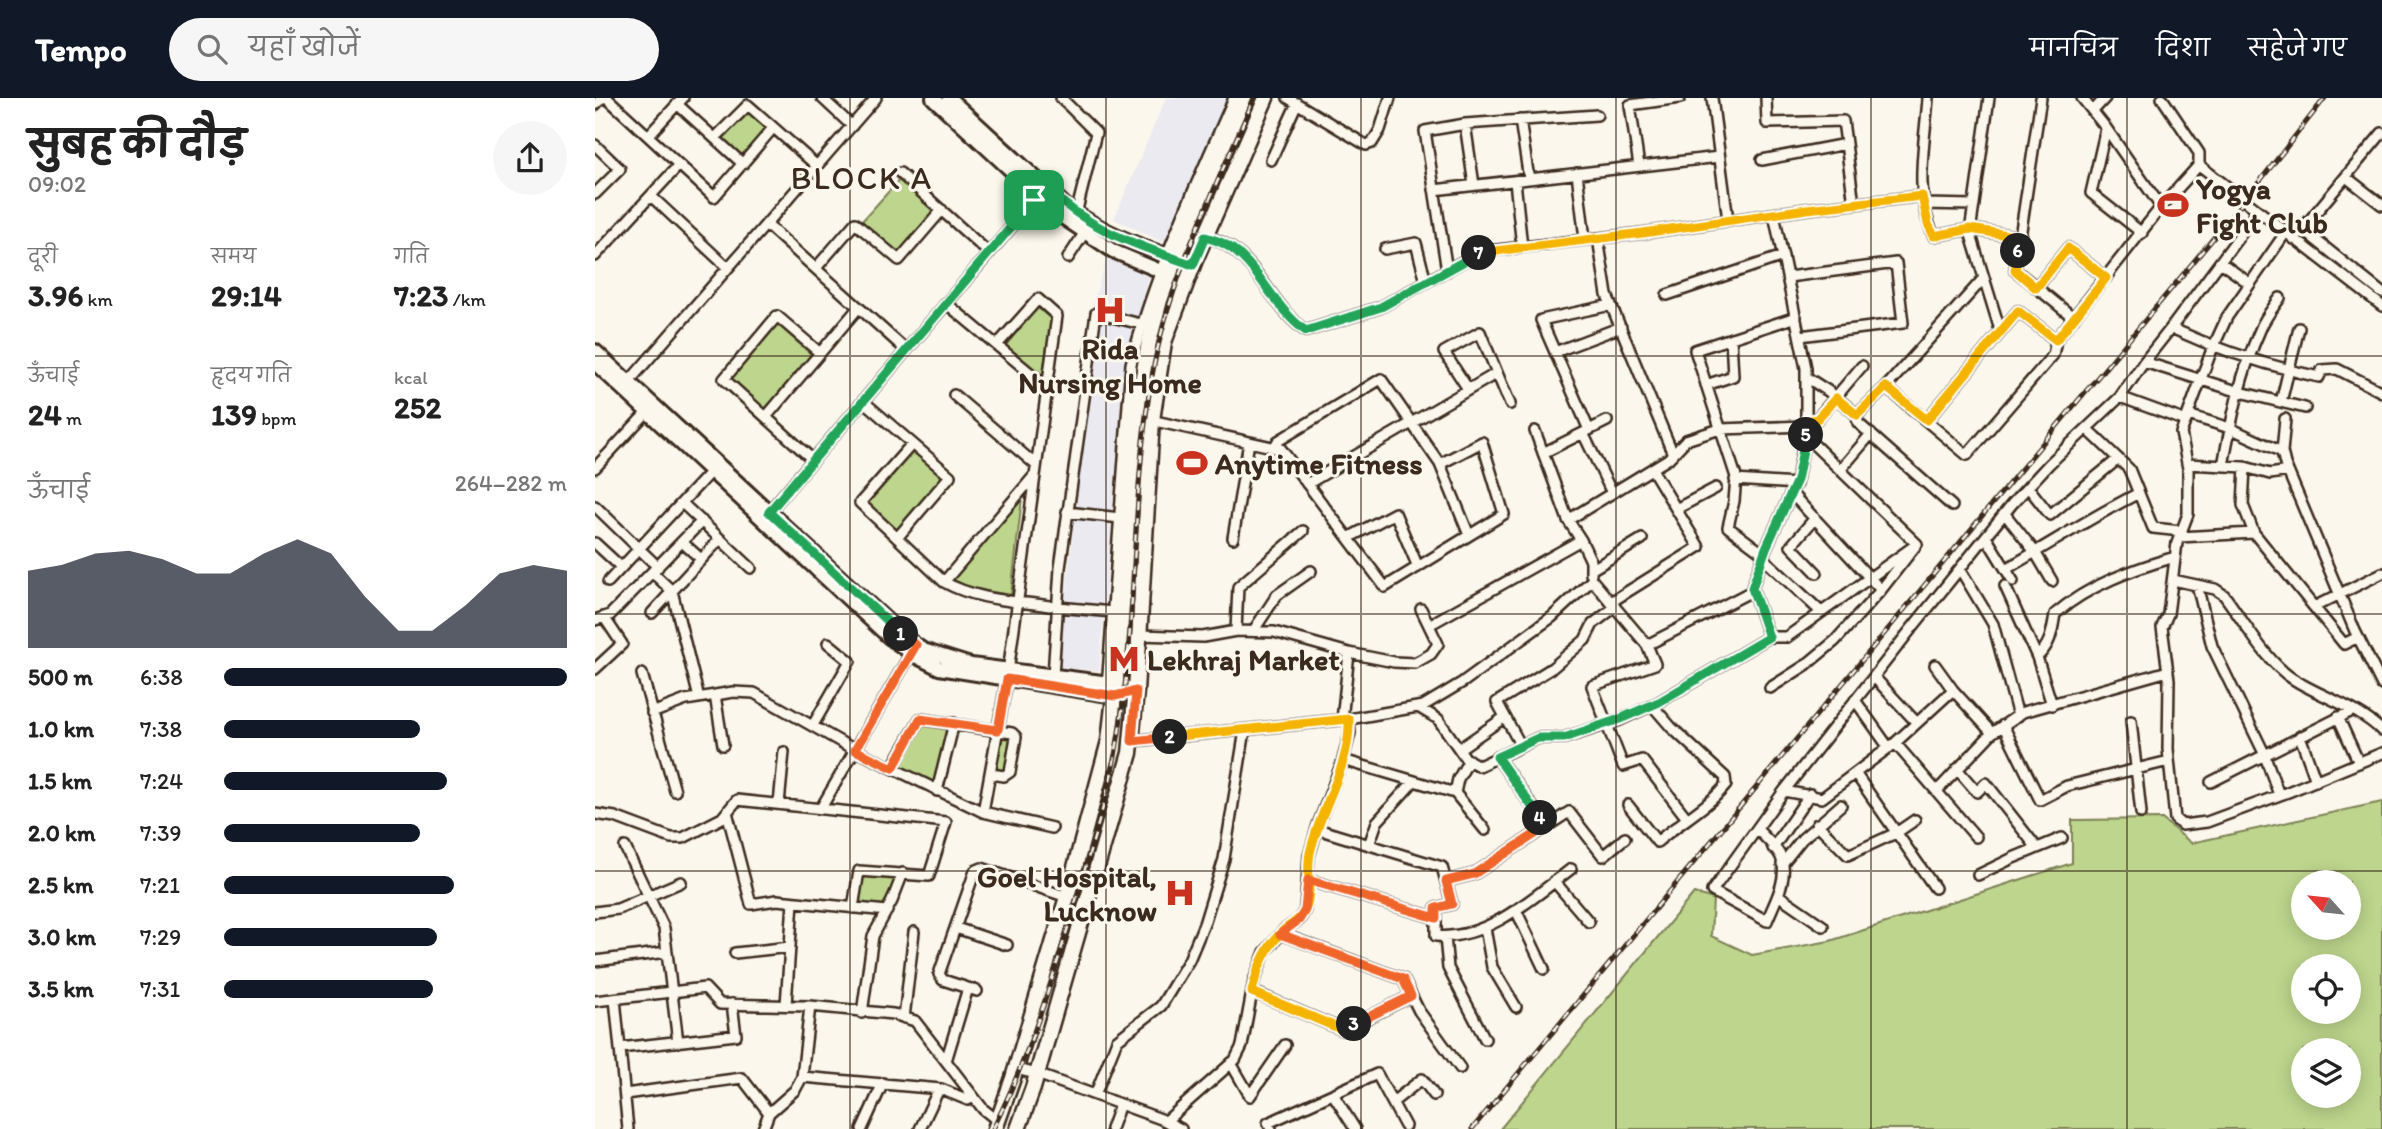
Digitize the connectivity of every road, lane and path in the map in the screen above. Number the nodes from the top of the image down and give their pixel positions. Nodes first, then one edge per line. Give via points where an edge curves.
1 (605, 98) edge
2 (822, 98) edge
3 (876, 98) edge
4 (933, 98) edge
5 (949, 98) edge
6 (1061, 98) edge
7 (1234, 98) edge
8 (1244, 98) edge
9 (1266, 98) edge
10 (1390, 98) edge
11 (1679, 98) edge
12 (1712, 98) edge
13 (1766, 98) edge
14 (1928, 98) edge
15 (1989, 98) edge
16 (2041, 98) edge
17 (2082, 98) edge
18 (2105, 98) edge
19 (2162, 98) edge
20 (680, 101) edge
21 (1293, 101) edge
22 (595, 106) edge
23 (2093, 111) junction
24 (1597, 115) dead end
25 (1520, 120) junction
26 (1465, 124) junction
27 (852, 126) junction
28 (773, 128) junction
29 (2106, 128) junction
30 (2382, 133) edge
31 (648, 135) junction
32 (715, 138) junction
33 (1846, 144) junction
34 (595, 145) edge
35 (1720, 156) junction
36 (1271, 160) dead end
37 (1762, 160) dead end
38 (679, 164) junction
39 (743, 164) junction
40 (2199, 165) junction
41 (817, 166) junction
42 (1639, 166) junction
43 (899, 173) dead end
44 (1577, 173) junction
45 (2346, 177) junction
46 (1529, 179) junction
47 (1515, 181) junction
48 (1473, 185) junction
49 (1434, 190) junction
50 (1042, 191) junction
51 (595, 194) edge
52 (650, 196) junction
53 (1923, 200) junction
54 (1854, 204) junction
55 (1974, 205) junction
56 (2382, 205) edge
57 (2161, 208) junction
58 (942, 210) junction
59 (2258, 211) junction
60 (1076, 214) junction
61 (1774, 214) junction
62 (1728, 220) junction
63 (766, 224) junction
64 (1970, 229) junction
65 (2302, 229) junction
66 (1187, 230) junction
67 (1085, 232) junction
68 (2142, 233) junction
69 (2290, 235) junction
70 (1205, 237) junction
71 (2020, 237) junction
72 (1598, 238) junction
73 (1585, 239) junction
74 (1522, 247) junction
75 (1385, 249) dead end
76 (989, 253) junction
77 (595, 256) edge
78 (1783, 256) junction
79 (1171, 257) junction
80 (1067, 258) dead end
81 (2220, 262) junction
82 (1193, 265) junction
83 (728, 268) junction
84 (816, 268) junction
85 (1447, 271) junction
86 (1164, 274) junction
87 (1788, 277) junction
88 (2106, 278) junction
89 (1983, 279) junction
90 (1186, 282) junction
91 (1426, 282) junction
92 (2249, 283) junction
93 (2036, 288) junction
94 (2382, 293) edge
95 (1667, 295) dead end
96 (2280, 298) dead end
97 (946, 303) junction
98 (1611, 305) junction
99 (2382, 306) edge
100 (859, 307) junction
101 (1796, 317) junction
102 (2074, 318) junction
103 (1142, 324) junction
104 (1621, 327) junction
105 (2171, 328) junction
106 (2299, 328) dead end
107 (2000, 330) junction
108 (1800, 336) junction
109 (1731, 338) junction
110 (2056, 340) junction
111 (997, 345) junction
112 (2213, 347) junction
113 (906, 350) junction
114 (595, 351) edge
115 (1555, 352) junction
116 (820, 353) junction
117 (2250, 359) junction
118 (2144, 362) junction
119 (595, 363) edge
120 (1862, 366) dead end
121 (2288, 370) junction
122 (1497, 373) junction
123 (1806, 377) junction
124 (2201, 379) junction
125 (625, 385) junction
126 (1706, 385) junction
127 (1047, 387) junction
128 (1886, 387) junction
129 (1468, 389) junction
130 (2240, 392) junction
131 (2382, 392) edge
132 (954, 395) dead end
133 (2120, 397) junction
134 (1836, 398) junction
135 (863, 401) junction
136 (2281, 402) junction
137 (1510, 404) dead end
138 (650, 408) junction
139 (2305, 408) dead end
140 (1857, 415) junction
141 (766, 417) junction
142 (2187, 418) junction
143 (1145, 419) junction
144 (2285, 419) dead end
145 (1927, 420) junction
146 (1607, 421) dead end
147 (1412, 424) junction
148 (1806, 424) junction
149 (2230, 428) junction
150 (1720, 429) junction
151 (2087, 429) junction
152 (1535, 431) dead end
153 (1586, 432) junction
154 (1871, 435) junction
155 (1806, 437) junction
156 (1249, 442) junction
157 (912, 444) junction
158 (1274, 448) junction
159 (2283, 452) junction
160 (1543, 453) junction
161 (1674, 454) junction
162 (2118, 458) junction
163 (813, 460) junction
164 (1440, 464) junction
165 (2187, 464) junction
166 (2223, 466) junction
167 (2245, 467) junction
168 (595, 468) edge
169 (714, 468) junction
170 (1652, 469) junction
171 (1841, 469) junction
172 (1036, 470) junction
173 (2288, 471) junction
174 (1735, 480) junction
175 (1307, 484) junction
176 (1796, 484) junction
177 (2028, 487) junction
178 (1716, 488) dead end
179 (1612, 493) junction
180 (2139, 493) junction
181 (1791, 494) junction
182 (682, 503) junction
183 (595, 506) edge
184 (1952, 506) dead end
185 (1676, 509) junction
186 (1067, 512) junction
187 (2005, 514) junction
188 (766, 515) junction
189 (1120, 518) junction
190 (1815, 518) junction
191 (1568, 520) junction
192 (702, 522) junction
193 (1303, 531) dead end
194 (2254, 533) junction
195 (2180, 534) junction
196 (1469, 535) junction
197 (1986, 537) junction
198 (897, 538) junction
199 (1233, 538) dead end
200 (1348, 538) junction
201 (720, 539) junction
202 (1642, 539) dead end
203 (1581, 540) junction
204 (682, 542) junction
205 (1917, 544) junction
206 (639, 548) junction
207 (597, 550) edge
208 (2035, 552) junction
209 (1763, 556) junction
210 (2175, 557) junction
211 (701, 559) junction
212 (621, 567) junction
213 (1418, 567) junction
214 (751, 568) dead end
215 (1960, 569) junction
216 (2006, 569) junction
217 (655, 570) junction
218 (1311, 571) dead end
219 (1817, 573) dead end
220 (2382, 573) edge
221 (1592, 575) junction
222 (1870, 578) junction
223 (2173, 580) junction
224 (2052, 581) dead end
225 (608, 582) dead end
226 (944, 582) junction
227 (2197, 585) junction
228 (1881, 590) junction
229 (1752, 591) junction
230 (672, 592) junction
231 (2340, 594) junction
232 (1017, 601) junction
233 (1613, 605) junction
234 (1054, 606) junction
235 (2314, 607) junction
236 (1421, 609) dead end
237 (1820, 611) junction
238 (1113, 612) junction
239 (652, 613) dead end
240 (600, 618) edge
241 (1429, 625) junction
242 (1254, 630) junction
243 (1236, 631) junction
244 (1139, 635) junction
245 (2358, 636) junction
246 (1769, 637) junction
247 (828, 643) dead end
248 (1647, 645) junction
249 (913, 649) junction
250 (1349, 653) junction
251 (2037, 657) junction
252 (1935, 665) dead end
253 (595, 669) edge
254 (2168, 671) junction
255 (642, 674) dead end
256 (1008, 674) junction
257 (1053, 676) junction
258 (1874, 677) junction
259 (2382, 685) edge
260 (1770, 688) dead end
261 (1112, 689) junction
262 (1953, 690) junction
263 (1136, 691) junction
264 (715, 695) junction
265 (698, 698) junction
266 (1855, 700) junction
267 (1652, 705) junction
268 (2052, 705) junction
269 (1418, 707) junction
270 (2352, 711) junction
271 (652, 713) junction
272 (2018, 716) junction
273 (1505, 717) junction
274 (2338, 718) junction
275 (1346, 719) junction
276 (2131, 720) dead end
277 (954, 723) junction
278 (1605, 723) junction
279 (1917, 723) junction
280 (813, 725) junction
281 (2003, 725) junction
282 (998, 730) junction
283 (1245, 730) junction
284 (2382, 731) edge
285 (1992, 733) junction
286 (2300, 736) junction
287 (1132, 741) junction
288 (723, 745) dead end
289 (1892, 746) junction
290 (1521, 747) junction
291 (1459, 749) junction
292 (855, 750) junction
293 (784, 752) dead end
294 (2264, 753) junction
295 (2382, 753) edge
296 (1497, 757) junction
297 (1343, 760) junction
298 (1469, 760) junction
299 (2169, 761) junction
300 (2359, 762) junction
301 (893, 768) junction
302 (1957, 769) junction
303 (2136, 769) junction
304 (1855, 773) junction
305 (991, 774) junction
306 (1414, 781) junction
307 (2316, 781) junction
308 (2210, 782) dead end
309 (675, 791) dead end
310 (937, 791) junction
311 (1784, 791) junction
312 (1937, 791) junction
313 (1455, 793) junction
314 (1810, 794) junction
315 (2279, 795) junction
316 (779, 804) junction
317 (1628, 805) dead end
318 (1841, 805) dead end
319 (821, 808) junction
320 (727, 812) junction
321 (983, 812) junction
322 (2141, 813) dead end
323 (595, 814) edge
324 (1686, 817) junction
325 (1915, 820) dead end
326 (1817, 824) junction
327 (1546, 827) junction
328 (1052, 828) dead end
329 (1757, 829) junction
330 (1317, 830) junction
331 (1485, 830) dead end
332 (1896, 833) junction
333 (1976, 837) dead end
334 (1625, 838) dead end
335 (2062, 838) dead end
336 (1369, 845) junction
337 (625, 847) dead end
338 (1773, 848) junction
339 (2037, 848) junction
340 (1782, 864) junction
341 (1571, 869) dead end
342 (903, 873) junction
343 (1978, 875) dead end
344 (1308, 880) junction
345 (1446, 881) junction
346 (1554, 881) junction
347 (681, 882) dead end
348 (1935, 888) dead end
349 (648, 895) junction
350 (1777, 895) junction
351 (1067, 897) junction
352 (793, 902) junction
353 (853, 908) junction
354 (1516, 910) junction
355 (887, 911) junction
356 (595, 912) edge
357 (1436, 918) junction
358 (1589, 922) dead end
359 (1823, 926) dead end
360 (956, 928) junction
361 (1485, 928) junction
362 (914, 932) dead end
363 (1280, 934) junction
364 (1445, 937) junction
365 (1007, 945) dead end
366 (790, 947) junction
367 (667, 952) junction
368 (735, 953) dead end
369 (595, 961) edge
370 (1543, 969) dead end
371 (672, 992) junction
372 (1252, 992) junction
373 (1411, 996) junction
374 (615, 999) junction
375 (595, 1001) edge
376 (732, 1004) junction
377 (786, 1005) junction
378 (810, 1006) junction
379 (1515, 1007) dead end
380 (862, 1013) junction
381 (904, 1018) junction
382 (1485, 1039) dead end
383 (678, 1042) junction
384 (1285, 1045) dead end
385 (620, 1048) junction
386 (946, 1061) junction
387 (1231, 1063) junction
388 (1460, 1068) dead end
389 (1016, 1069) junction
390 (1037, 1074) junction
391 (802, 1077) junction
392 (883, 1083) junction
393 (939, 1089) junction
394 (625, 1094) junction
395 (1333, 1094) junction
396 (1095, 1095) junction
397 (1434, 1095) dead end
398 (973, 1097) junction
399 (1392, 1102) junction
400 (1120, 1104) junction
401 (769, 1113) junction
402 (1166, 1121) junction
403 (996, 1125) edge
404 (1405, 1126) dead end
405 (628, 1129) edge
406 (764, 1129) edge
407 (862, 1129) edge
408 (921, 1129) edge
409 (1018, 1129) edge
410 (1111, 1129) edge
411 (1181, 1129) edge
412 (1272, 1129) edge
413 (1355, 1129) edge

1 - 22 street
1 - 31 street
2 - 27 street
3 - 27 street
4 - 50 street
5 - 50 street
6 - 60 street via 1096,133
7 - 79 street
8 - 66 main road
9 - 70 main road
10 - 21 street via 1380,130 1366,145
11 - 42 street via 1630,104
12 - 35 street
13 - 33 street via 1767,123 1843,121
14 - 53 street
15 - 55 street
16 - 71 street
17 - 23 street
18 - 23 street
19 - 40 street via 2199,153
20 - 31 street
20 - 32 street
21 - 36 street
23 - 29 street
24 - 25 street
25 - 26 street
25 - 46 street
26 - 48 street
26 - 49 street via 1425,131
27 - 41 street
28 - 32 street via 748,105
28 - 39 street
28 - 41 street
29 - 57 street
29 - 68 street via 2091,192
30 - 45 street
31 - 38 street
32 - 39 street
33 - 37 street
33 - 54 street
34 - 51 street via 620,169
35 - 42 street
35 - 62 street
38 - 39 street via 714,197
38 - 52 street
40 - 57 street
40 - 59 street
41 - 63 street
42 - 44 street
43 - 58 street
44 - 46 street
44 - 73 street
45 - 56 street
45 - 65 street
46 - 47 street
47 - 48 street
47 - 74 street
48 - 49 street
49 - 85 street
50 - 60 street
50 - 67 street via 1058,214
50 - 76 street
52 - 77 street
52 - 83 street
53 - 54 street
53 - 55 street
53 - 64 street via 1934,236
54 - 61 street
55 - 64 street
57 - 68 street
58 - 76 street
58 - 84 street via 899,260 855,223
59 - 69 street
59 - 81 street
60 - 79 street via 1114,236
61 - 62 street
61 - 78 street
62 - 72 street
63 - 83 street
63 - 84 street
64 - 71 street
64 - 89 street
65 - 69 street
65 - 94 street
66 - 70 street
66 - 79 main road
67 - 80 street
67 - 86 street via 1113,251
68 - 88 street
69 - 92 street
69 - 99 street
70 - 82 main road
70 - 91 street via 1228,246 1306,331 1381,307
71 - 93 street via 2015,270
72 - 73 street
72 - 98 street
73 - 74 street
74 - 85 street via 1480,252
75 - 91 street via 1416,243
76 - 97 street
78 - 87 street
78 - 95 street
79 - 82 street
79 - 86 main road
81 - 92 street
81 - 105 street
82 - 90 main road
83 - 125 street
84 - 100 street
85 - 91 street
86 - 90 street
86 - 103 street
86 - 143 main road via 1149,342
87 - 101 street
87 - 108 street via 1896,263 1903,323
88 - 93 street via 2068,248
88 - 102 street
89 - 107 street
89 - 128 street
90 - 143 main road via 1164,342
92 - 112 street
93 - 102 street
96 - 117 street via 2260,328
97 - 111 street
97 - 113 street
98 - 104 street
98 - 115 street via 1541,320
100 - 113 street
100 - 116 street
101 - 108 street
101 - 109 street
102 - 110 street
103 - 186 street via 1096,313
103 - 189 street via 1131,364
104 - 115 street
104 - 161 street
105 - 112 street
105 - 118 street
106 - 121 street
107 - 110 street via 2018,311
107 - 145 street
108 - 123 street
109 - 126 street via 1733,376
109 - 126 street via 1695,350
110 - 145 street via 2053,355 1967,455
111 - 127 street
111 - 127 street via 1038,299 1057,316
112 - 117 street
112 - 124 street
113 - 135 street
114 - 125 street
115 - 153 street
116 - 141 street
116 - 141 street via 777,316 724,379
117 - 121 street
117 - 130 street
118 - 124 street
118 - 133 street
119 - 125 street
120 - 134 street
121 - 131 street via 2319,377 2322,370 2337,369
121 - 136 street
122 - 129 street
122 - 129 street via 1480,332 1444,352
122 - 137 street
123 - 134 street
123 - 148 street
124 - 130 street
124 - 142 street
125 - 138 street
126 - 150 street
127 - 172 street
128 - 140 street
128 - 145 street
129 - 147 street
130 - 136 street
130 - 149 street
132 - 172 street
133 - 142 street
133 - 151 street
134 - 140 street
134 - 148 street
135 - 157 street
135 - 163 street
136 - 139 street
138 - 168 street
138 - 169 street
140 - 154 street via 1858,423
141 - 163 street
142 - 149 street
142 - 165 street via 2182,433
143 - 156 street
143 - 244 main road
143 - 261 main road
144 - 159 street
146 - 153 street
147 - 158 street via 1381,379 1278,441
147 - 164 street
147 - 175 street
148 - 150 street
148 - 155 street
149 - 159 street
149 - 166 street
150 - 161 street via 1686,440
150 - 174 street
151 - 162 street
151 - 177 street
152 - 160 street
153 - 160 street
153 - 179 street
154 - 171 street
154 - 184 street
155 - 171 street
155 - 176 street
156 - 158 street
156 - 199 street
157 - 198 street via 860,503
157 - 198 street via 950,477
158 - 175 street via 1281,449
159 - 173 street
160 - 191 street
161 - 170 street
162 - 177 street via 2050,515
162 - 180 street via 2129,469
163 - 188 street
164 - 196 street
164 - 196 street via 1482,442 1504,514
165 - 166 street
165 - 195 street via 2188,514
166 - 167 street
167 - 173 street via 2270,474
167 - 194 street via 2243,505
169 - 182 street
169 - 188 street
170 - 179 street
170 - 185 street
171 - 205 street
172 - 226 street
172 - 232 street
173 - 231 street
174 - 176 street
174 - 209 street via 1728,527
175 - 200 street
176 - 181 street
177 - 187 street
178 - 185 street
179 - 191 street
180 - 195 street via 2153,528
180 - 208 street
181 - 190 street
181 - 209 street
182 - 192 street
182 - 206 street
183 - 206 street
185 - 233 street via 1699,547
186 - 189 street
186 - 234 street
187 - 197 street
187 - 208 street
188 - 249 street via 888,637
189 - 238 street
190 - 219 street via 1791,545
190 - 222 street
191 - 203 street
192 - 201 street
192 - 204 street
193 - 243 street via 1238,587
194 - 195 street
194 - 235 street
195 - 210 street
196 - 213 street
197 - 215 street
197 - 216 street
198 - 226 street
200 - 213 street via 1385,587
200 - 213 street via 1395,513
201 - 211 street
201 - 214 street
202 - 221 street
203 - 221 street
203 - 241 street
204 - 211 street
204 - 217 street
205 - 222 street
205 - 228 street
206 - 212 street
206 - 217 street
207 - 212 street
208 - 216 street
208 - 224 street
209 - 229 street
209 - 237 street
210 - 223 street
210 - 251 street via 2115,578 2071,600 2055,614 2051,639
211 - 230 street
212 - 225 street
215 - 258 street
215 - 272 street via 1993,624
216 - 251 street
217 - 230 street
217 - 240 street via 610,615
218 - 242 street via 1277,595
220 - 231 street
221 - 233 street
221 - 269 street via 1552,617 1453,688
222 - 228 street
222 - 237 street
223 - 227 street
223 - 254 street via 2162,627
226 - 232 street via 983,597
227 - 270 street via 2224,595 2278,667
227 - 294 street via 2212,646
228 - 260 street via 1835,641
229 - 246 street
229 - 248 street
230 - 239 street
230 - 265 street
231 - 235 street
231 - 245 street
232 - 234 street
232 - 256 street
233 - 248 street
233 - 273 street via 1593,624 1585,640 1552,668 1496,702
234 - 238 street
234 - 257 street
235 - 245 street via 2344,644
236 - 241 street
237 - 246 street via 1787,637
238 - 261 street
240 - 253 street via 622,644
241 - 250 street via 1439,644 1415,663
242 - 243 street
242 - 250 street
243 - 244 street via 1203,637
244 - 263 main road
245 - 259 street
246 - 267 street
247 - 280 street via 851,661
248 - 278 street via 1655,664 1592,686
249 - 256 street via 939,668
249 - 292 street
250 - 275 street
251 - 268 street
252 - 262 street
254 - 268 street
254 - 299 street
255 - 271 street
256 - 257 street
256 - 261 street
256 - 282 street
257 - 261 street
258 - 266 street
258 - 279 street
261 - 263 street
261 - 351 main road via 1109,741
262 - 279 street
262 - 285 street
263 - 287 main road
264 - 265 street
264 - 280 street via 754,693
264 - 288 street
265 - 271 street
266 - 289 street
266 - 311 street
267 - 278 street
267 - 324 street via 1725,777 1726,785 1716,797
268 - 272 street
269 - 275 street
269 - 291 street via 1438,719
270 - 274 street
270 - 284 street
271 - 309 street
272 - 281 street
273 - 290 street
273 - 291 street
274 - 286 street
274 - 300 street
275 - 283 street
275 - 297 street via 1350,733
276 - 303 street
277 - 282 street
277 - 301 street via 920,719
277 - 310 street
278 - 290 street via 1564,738 1538,738
278 - 324 street via 1622,766 1642,760
279 - 289 street
280 - 292 street
281 - 285 street
281 - 303 street via 2040,800 2067,786
282 - 305 street
282 - 305 street via 1016,737 1010,772
283 - 287 street
283 - 396 street via 1224,859 1204,925 1161,1006 1117,1041
285 - 302 street
286 - 294 street
286 - 307 street
287 - 390 main road
289 - 304 street
289 - 312 street
290 - 296 street
291 - 298 street
292 - 301 street
292 - 319 street
293 - 316 street
294 - 308 street
294 - 315 street
295 - 300 street
296 - 298 street via 1479,766
296 - 327 street
297 - 306 street
297 - 330 street
298 - 313 street
299 - 303 street
299 - 315 street via 2175,819 2182,825 2207,822
300 - 307 street
301 - 310 street
302 - 312 street
302 - 339 street via 1977,792 1986,783
303 - 322 street
304 - 314 street via 1822,798
304 - 332 street
305 - 321 street
306 - 313 street
306 - 336 street via 1377,822
307 - 315 street
310 - 321 street
311 - 314 street
311 - 329 street
312 - 333 street
313 - 331 street
314 - 338 street
316 - 319 street
316 - 320 street via 737,800
317 - 324 street via 1657,842
318 - 326 street
319 - 342 street via 946,822 929,876
320 - 323 street via 683,838
320 - 352 street via 751,904
321 - 328 street
325 - 332 street
326 - 332 street via 1848,855
326 - 340 street
327 - 334 street via 1569,812 1603,856
327 - 345 street via 1474,874
329 - 338 street
329 - 350 street via 1712,891 1767,921
330 - 336 street
330 - 344 street
332 - 348 street
335 - 339 street
336 - 345 street via 1442,867
337 - 349 street
338 - 340 street
339 - 343 street
340 - 350 street
341 - 346 street
342 - 353 street via 859,871
342 - 355 street
344 - 357 street
344 - 363 street via 1305,910
345 - 357 street via 1452,904 1436,908
346 - 354 street
346 - 358 street
347 - 349 street
349 - 356 street via 618,909
349 - 367 street via 664,928
350 - 359 street
351 - 360 street via 978,868
351 - 389 main road
352 - 353 street
352 - 366 street
353 - 355 street
354 - 361 street
354 - 370 street
355 - 380 street via 873,936
357 - 364 street via 1436,936
360 - 365 street
360 - 386 street via 939,978 973,990
361 - 364 street
361 - 379 street via 1492,967
362 - 381 street
363 - 372 street via 1265,952
363 - 373 street via 1403,979
364 - 382 street via 1448,968
366 - 368 street
366 - 377 street
367 - 369 street
367 - 371 street
371 - 374 street
371 - 376 street via 705,988 720,1003
371 - 383 street
372 - 373 street via 1343,1030
372 - 387 street via 1242,1046
373 - 388 street
374 - 375 street
374 - 385 street
376 - 377 street
376 - 383 street via 736,1035
377 - 378 street
378 - 380 street
378 - 391 street
380 - 381 street
381 - 386 street via 915,1021
383 - 385 street
384 - 387 street via 1250,1096
385 - 394 street
386 - 398 street
387 - 402 street
389 - 390 street
389 - 403 main road
390 - 396 street
390 - 409 main road
391 - 392 street
391 - 401 street via 795,1090
392 - 393 street
392 - 407 street
393 - 398 street via 968,1100
393 - 408 street
394 - 401 street via 742,1078
394 - 405 street
395 - 399 street via 1377,1074
395 - 412 street via 1268,1122
395 - 413 street
396 - 400 street
397 - 399 street via 1422,1079
398 - 403 street
399 - 404 street
400 - 402 street
400 - 410 street
401 - 406 street
402 - 411 street

